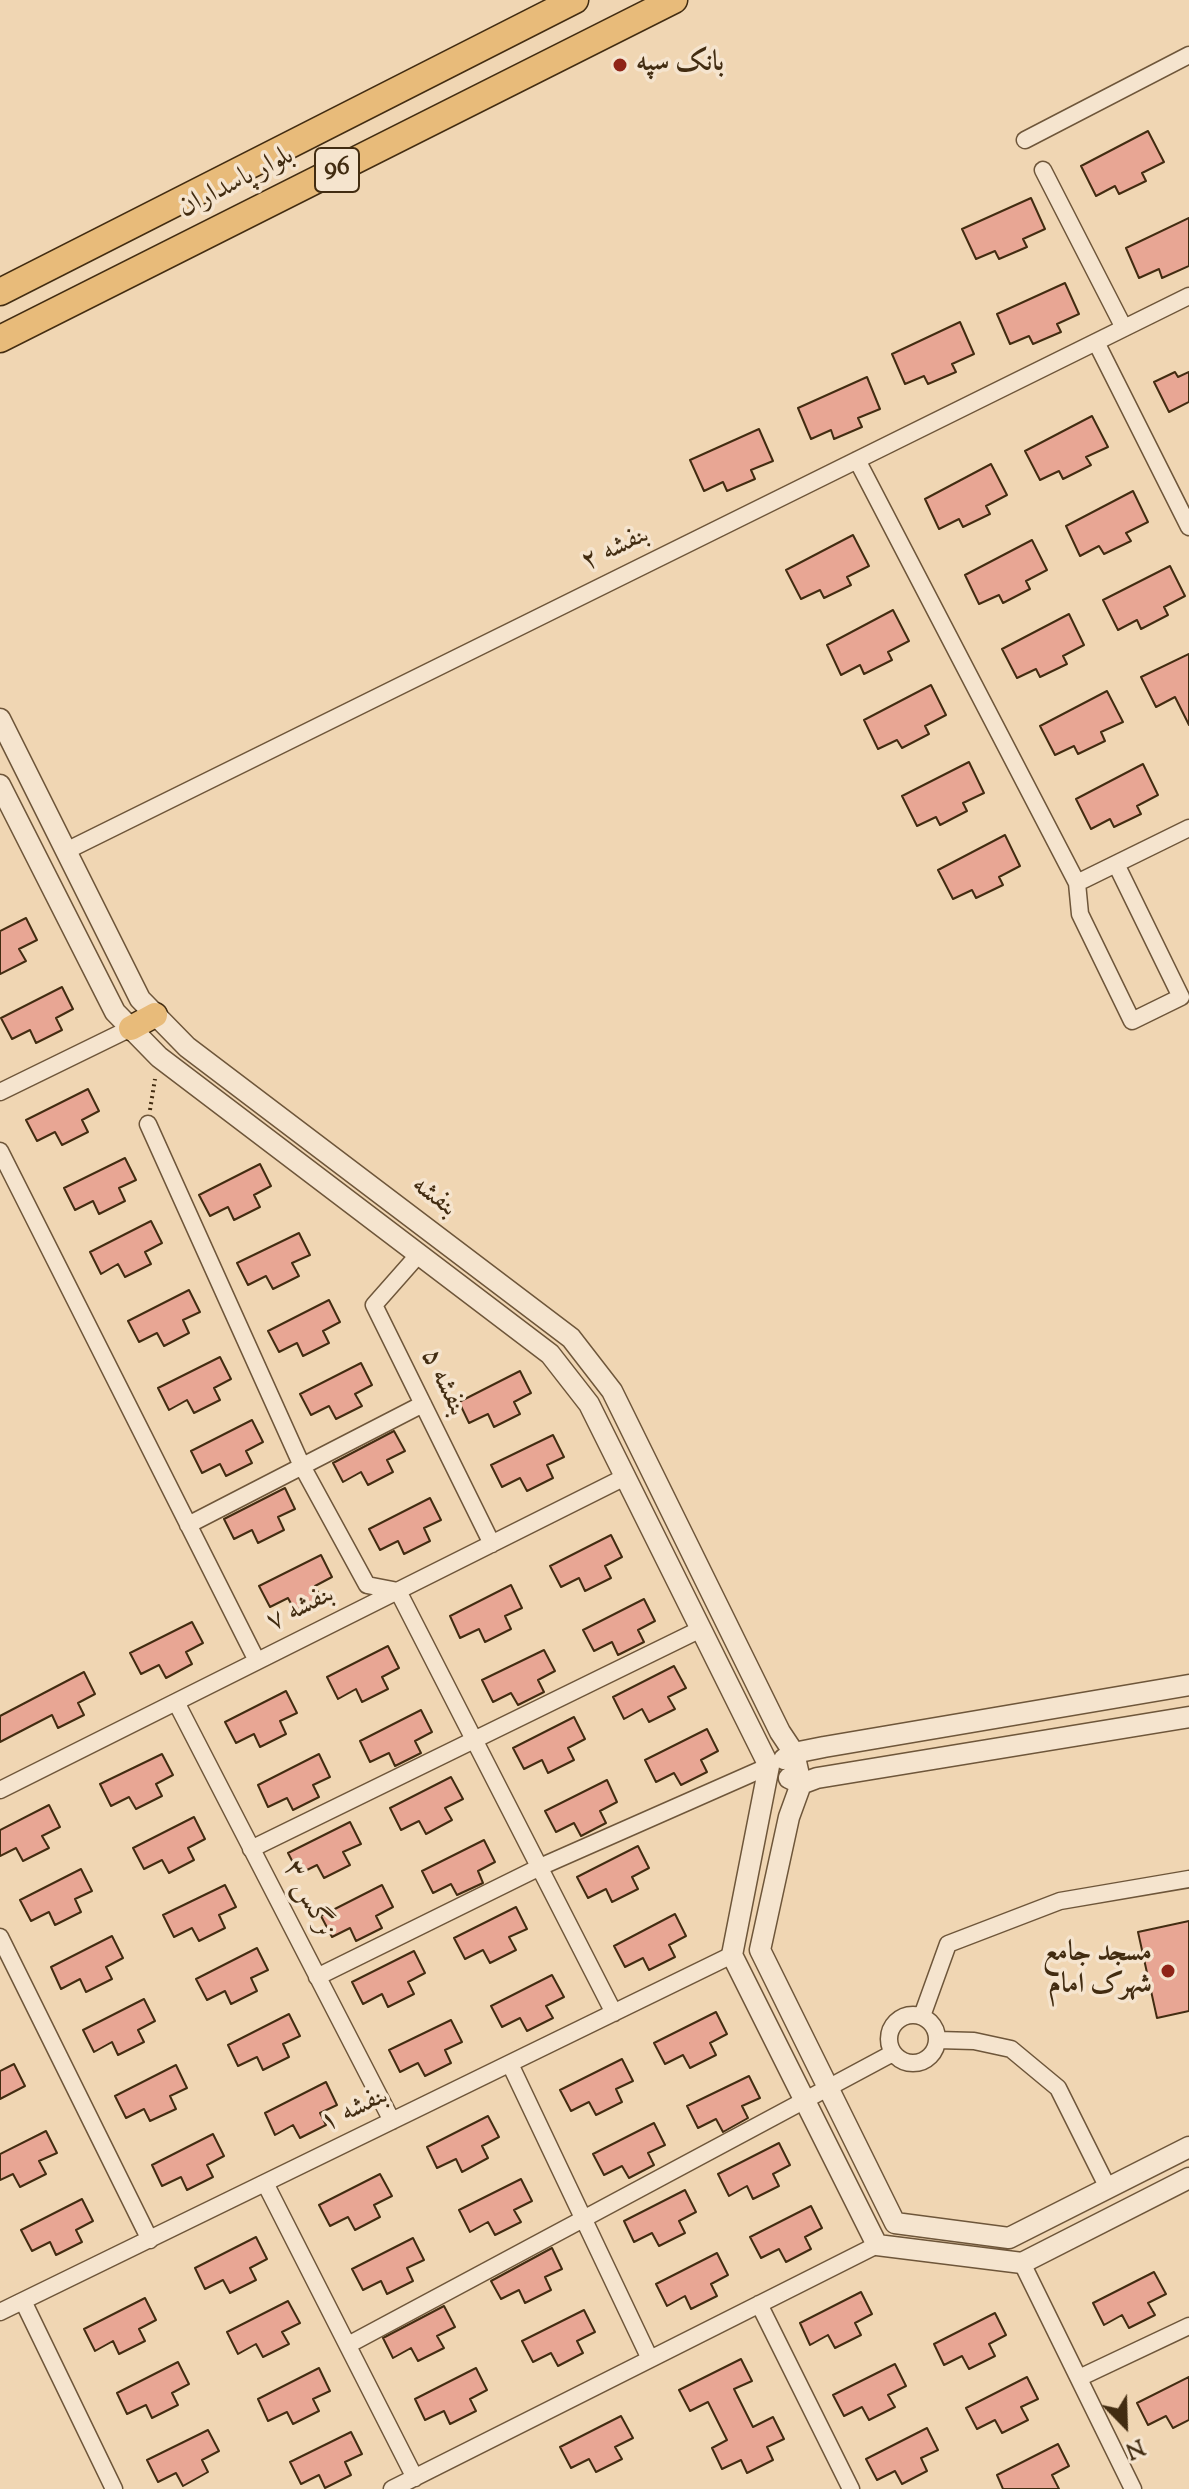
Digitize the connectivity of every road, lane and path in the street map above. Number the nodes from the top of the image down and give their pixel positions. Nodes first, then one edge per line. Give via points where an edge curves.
1 (575, 0) edge
2 (674, 0) edge
3 (1189, 55) edge
4 (1025, 140) dead end
5 (1043, 170) dead end
6 (0, 292) edge
7 (1189, 296) edge
8 (1124, 328) junction
9 (0, 339) edge
10 (1096, 342) junction
11 (857, 460) junction
12 (1189, 527) edge
13 (0, 719) edge
14 (0, 785) edge
15 (1189, 828) edge
16 (66, 851) junction
17 (1116, 864) junction
18 (1077, 883) junction
19 (155, 1015) junction
20 (131, 1028) junction
21 (159, 1057) junction
22 (0, 1092) edge
23 (148, 1124) joint
24 (0, 1151) edge
25 (419, 1254) junction
26 (423, 1404) junction
27 (302, 1466) junction
28 (625, 1477) junction
29 (188, 1525) junction
30 (492, 1544) junction
31 (398, 1591) junction
32 (701, 1629) junction
33 (257, 1661) junction
34 (1189, 1685) edge
35 (176, 1702) junction
36 (1015, 1715) junction
37 (1189, 1717) edge
38 (476, 1741) junction
39 (1020, 1745) junction
40 (794, 1753) junction
41 (769, 1766) junction
42 (801, 1784) junction
43 (0, 1790) edge
44 (251, 1849) junction
45 (540, 1867) junction
46 (1189, 1879) edge
47 (0, 1937) edge
48 (760, 1950) junction
49 (732, 1955) junction
50 (317, 1977) junction
51 (614, 2013) junction
52 (922, 2016) junction
53 (938, 2040) junction
54 (893, 2053) junction
55 (510, 2064) junction
56 (828, 2088) junction
57 (805, 2101) junction
58 (392, 2121) junction
59 (1186, 2154) edge
60 (1189, 2178) edge
61 (265, 2183) junction
62 (1108, 2188) junction
63 (583, 2218) junction
64 (895, 2223) junction
65 (1009, 2238) junction
66 (150, 2240) junction
67 (877, 2245) junction
68 (1022, 2263) junction
69 (23, 2301) junction
70 (759, 2304) junction
71 (0, 2312) edge
72 (1189, 2326) edge
73 (348, 2345) junction
74 (650, 2359) junction
75 (1079, 2378) junction
76 (415, 2478) junction
77 (114, 2489) edge
78 (392, 2489) edge
79 (851, 2489) edge
80 (1133, 2489) edge

1 - 6 highway, بلوار پاسداران / 96
2 - 9 highway, بلوار پاسداران / 96
3 - 4 street
5 - 8 street
7 - 8 street, بنفشه ۲
8 - 10 street, بنفشه ۲
10 - 11 street, بنفشه ۲
10 - 12 street
11 - 16 street, بنفشه ۲
11 - 18 street
13 - 16 street, بنفشه
14 - 20 street, بنفشه via 115,1012
15 - 17 street
16 - 19 street, بنفشه via 140,999
17 - 18 street
17 - 18 street via 1181,997 1132,1021 1080,914
19 - 20 main road
19 - 40 street, بنفشه via 187,1047 571,1338 612,1391
20 - 21 street, بنفشه
20 - 22 street
21 - 23 path
21 - 25 street, بنفشه
23 - 27 street
24 - 29 street
25 - 26 street, بنفشه ۵ via 374,1305
25 - 28 street, بنفشه via 550,1354 589,1404
26 - 27 street
26 - 30 street, بنفشه ۵
27 - 29 street
27 - 31 street via 367,1585
28 - 30 street, بنفشه ۷
28 - 32 street, بنفشه
29 - 33 street
30 - 31 street, بنفشه ۷
31 - 33 street, بنفشه ۷
31 - 38 street
32 - 38 street
32 - 41 street, بنفشه
33 - 35 street, بنفشه ۷
34 - 36 street
35 - 43 street, بنفشه ۷
35 - 44 street, نرگس ۳
36 - 39 street
36 - 40 street
37 - 39 street
38 - 44 street
38 - 45 street
39 - 42 street
40 - 41 street
40 - 42 street, بنفشه
41 - 42 street
41 - 45 street
41 - 49 street
42 - 48 street
44 - 50 street, نرگس ۳
45 - 50 street
45 - 51 street
46 - 52 street via 1060,1901 948,1944
47 - 66 street
48 - 49 street
48 - 56 street
49 - 51 street, بنفشه ۱
49 - 57 street
50 - 58 street, نرگس ۳
51 - 55 street, بنفشه ۱
52 - 53 street via 934,2026
52 - 54 street via 906,2016 894,2024 889,2039
53 - 54 street via 932,2055 920,2063 905,2062
53 - 62 street via 1011,2049 1058,2088
54 - 56 street
55 - 58 street, بنفشه ۱
55 - 63 street
56 - 57 street
56 - 64 street
57 - 63 street
57 - 67 street
58 - 61 street, بنفشه ۱
59 - 62 street
60 - 68 street
61 - 66 street, بنفشه ۱
61 - 73 street
62 - 65 street
63 - 73 street
63 - 74 street
64 - 65 street
64 - 67 street
65 - 68 street
66 - 69 street, بنفشه ۱
67 - 68 street
67 - 70 street
68 - 75 street
69 - 71 street, بنفشه ۱
69 - 77 street
70 - 74 street
70 - 79 street
72 - 75 street
73 - 76 street
74 - 76 street
75 - 80 street
76 - 78 street

